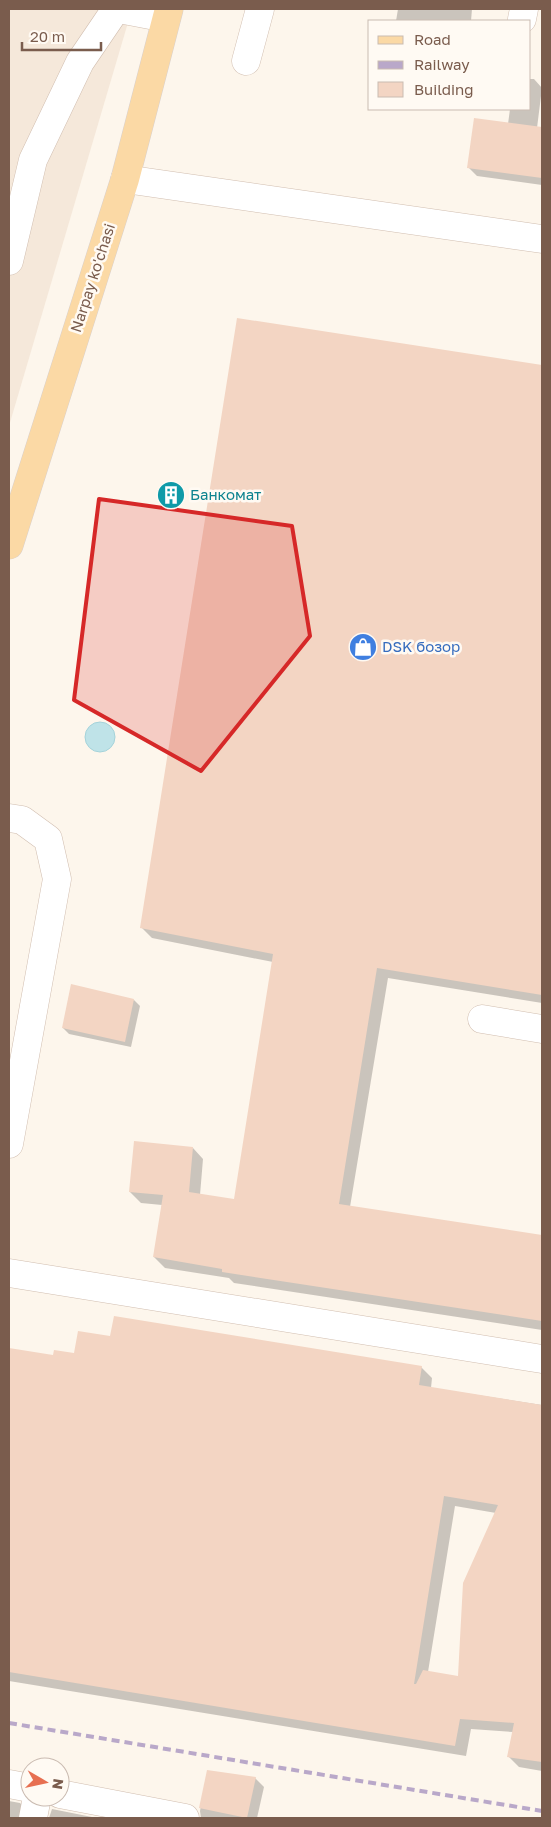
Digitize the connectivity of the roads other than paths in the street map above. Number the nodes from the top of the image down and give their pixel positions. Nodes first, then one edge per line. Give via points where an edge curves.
1 (118, 9) edge
2 (260, 9) edge
3 (168, 13) edge
4 (246, 61) dead end
5 (125, 179) junction
6 (542, 239) edge
7 (9, 261) edge
8 (9, 545) edge
9 (9, 818) edge
10 (482, 1019) dead end
11 (542, 1029) edge
12 (9, 1144) edge
13 (9, 1273) edge
14 (542, 1359) edge
15 (70, 1796) edge
16 (185, 1818) edge

1 - 3 street
1 - 7 street via 80,62 33,160
2 - 4 street
3 - 5 main road, Narpay ko'chasi
5 - 6 street
5 - 8 main road, Narpay ko'chasi
9 - 12 street via 22,820 48,839 57,879
10 - 11 street
13 - 14 street
15 - 16 street

